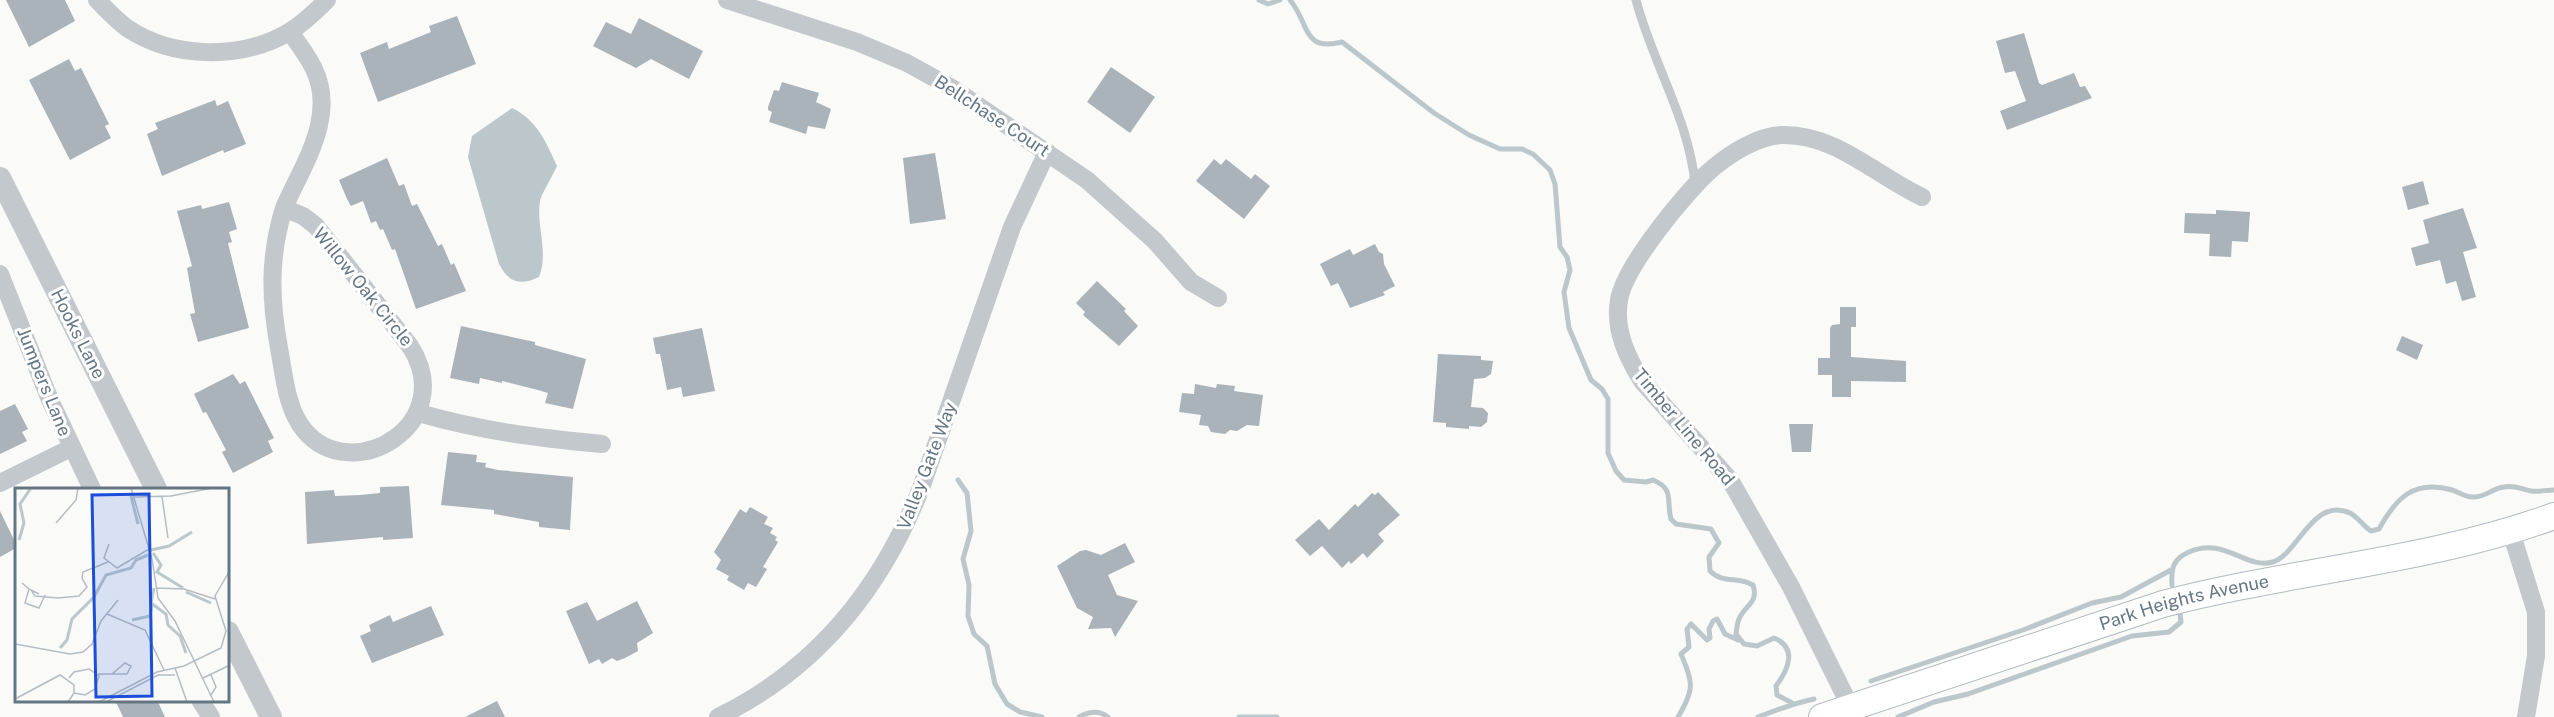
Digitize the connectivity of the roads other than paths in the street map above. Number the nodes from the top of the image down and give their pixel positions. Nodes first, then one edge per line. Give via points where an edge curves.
1 (97, 0) edge
2 (327, 0) edge
3 (727, 0) edge
4 (1636, 0) edge
5 (290, 32) junction
6 (1047, 152) junction
7 (0, 178) edge
8 (1695, 186) junction
9 (1922, 197) dead end
10 (284, 208) junction
11 (0, 274) edge
12 (1218, 298) dead end
13 (419, 412) junction
14 (602, 444) dead end
15 (71, 448) junction
16 (0, 483) edge
17 (91, 488) edge
18 (155, 488) edge
19 (2554, 516) edge
20 (2511, 532) junction
21 (230, 636) edge
22 (201, 702) edge
23 (1851, 708) junction
24 (211, 717) edge
25 (271, 717) edge
26 (718, 717) edge
27 (1822, 717) edge
28 (2526, 717) edge

1 - 5 street via 128,28 156,42 202,53 247,48
2 - 5 street
3 - 6 street, Bellchase Court via 857,42 907,63 998,117
4 - 8 lane via 1686,133
5 - 10 street via 319,83 321,117 315,141
6 - 12 street, Bellchase Court via 1126,213 1191,282
6 - 26 street, Valley Gate Way via 1012,227 921,488 879,575 832,634 807,658 780,681
7 - 18 street, Hooks Lane
8 - 9 street, Timber Line Road via 1729,156 1756,142 1779,135 1801,136 1824,141
8 - 23 street, Timber Line Road via 1627,274 1619,300 1622,344 1642,381 1730,480 1752,515
10 - 13 street, Willow Oak Circle via 316,226 411,346 422,372
10 - 13 street via 273,246 272,309 288,397 305,431 328,446 365,451 392,442
11 - 15 street, Jumpers Lane
13 - 14 street via 514,436
15 - 16 street
15 - 17 street, Jumpers Lane
19 - 20 main road, Park Heights Avenue
20 - 23 main road, Park Heights Avenue via 2163,604
20 - 28 street via 2536,612 2536,656
21 - 25 street
22 - 24 street
23 - 27 main road, Park Heights Avenue

